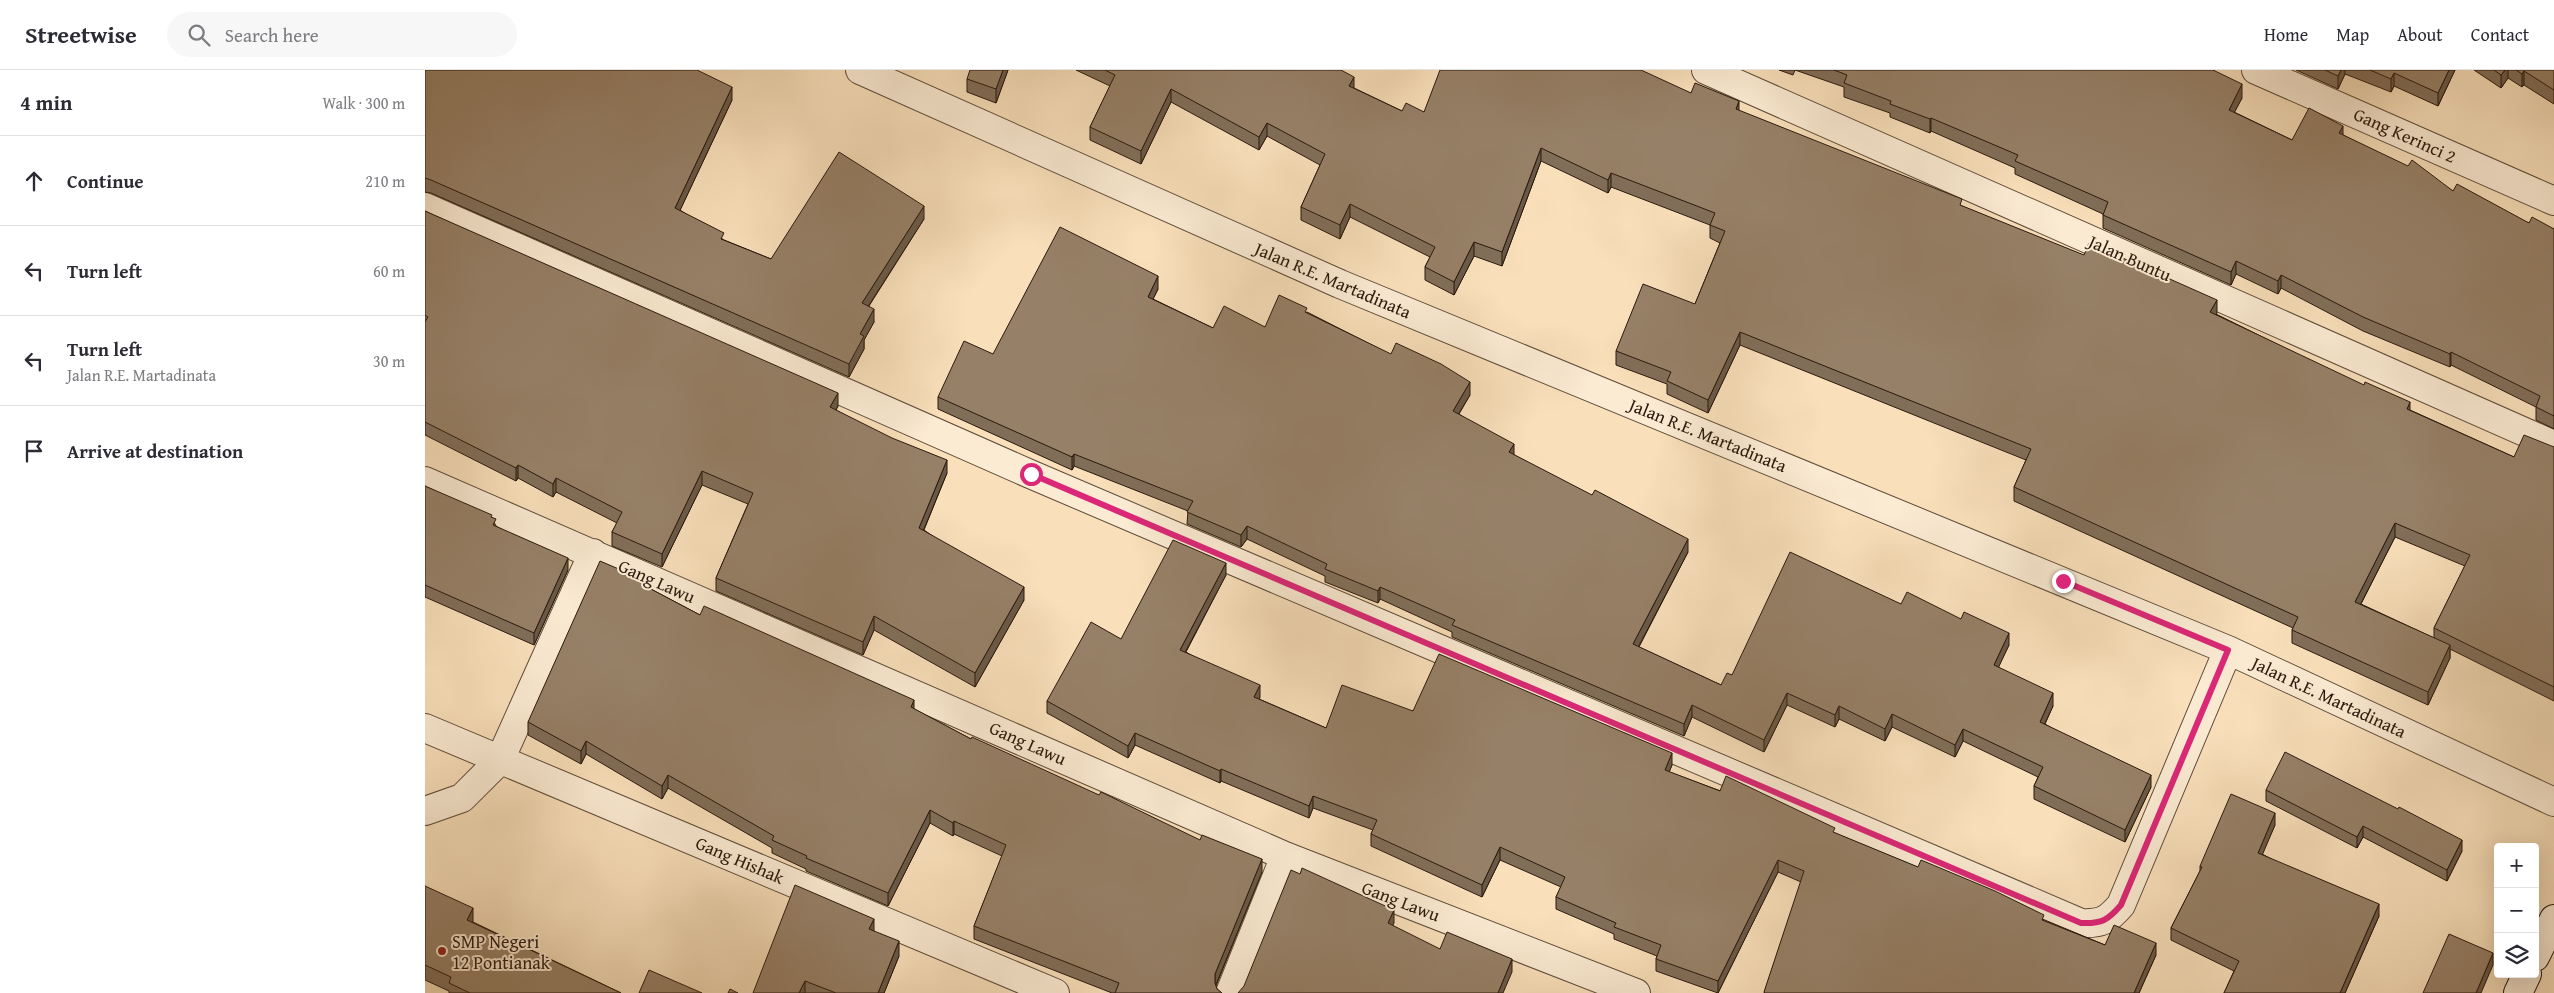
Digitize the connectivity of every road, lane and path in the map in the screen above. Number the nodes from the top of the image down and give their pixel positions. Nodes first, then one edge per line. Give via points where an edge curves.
1 (860, 70) edge
2 (1706, 70) edge
3 (2256, 70) edge
4 (2554, 201) edge
5 (425, 207) edge
6 (2554, 445) edge
7 (425, 481) edge
8 (593, 553) junction
9 (2228, 650) junction
10 (425, 728) edge
11 (500, 760) junction
12 (2554, 802) edge
13 (425, 812) edge
14 (1285, 856) junction
15 (2554, 919) edge
16 (2539, 949) edge
17 (2525, 978) edge
18 (1055, 993) edge
19 (1231, 993) edge
20 (1637, 993) edge
21 (2518, 993) edge

1 - 9 street, Jalan R.E. Martadinata via 1340,284
2 - 6 street, Jalan Buntu
3 - 4 street, Gang Kerinci 2
5 - 9 street via 1040,478 2081,923 2097,924 2121,905
7 - 8 street, Gang Lawu
8 - 11 street
8 - 14 street, Gang Lawu
9 - 12 street, Jalan R.E. Martadinata
10 - 11 street, Gang Hishak
11 - 13 street via 462,798
11 - 18 street, Gang Hishak
14 - 19 street
14 - 20 street, Gang Lawu
15 - 16 street
17 - 21 street

